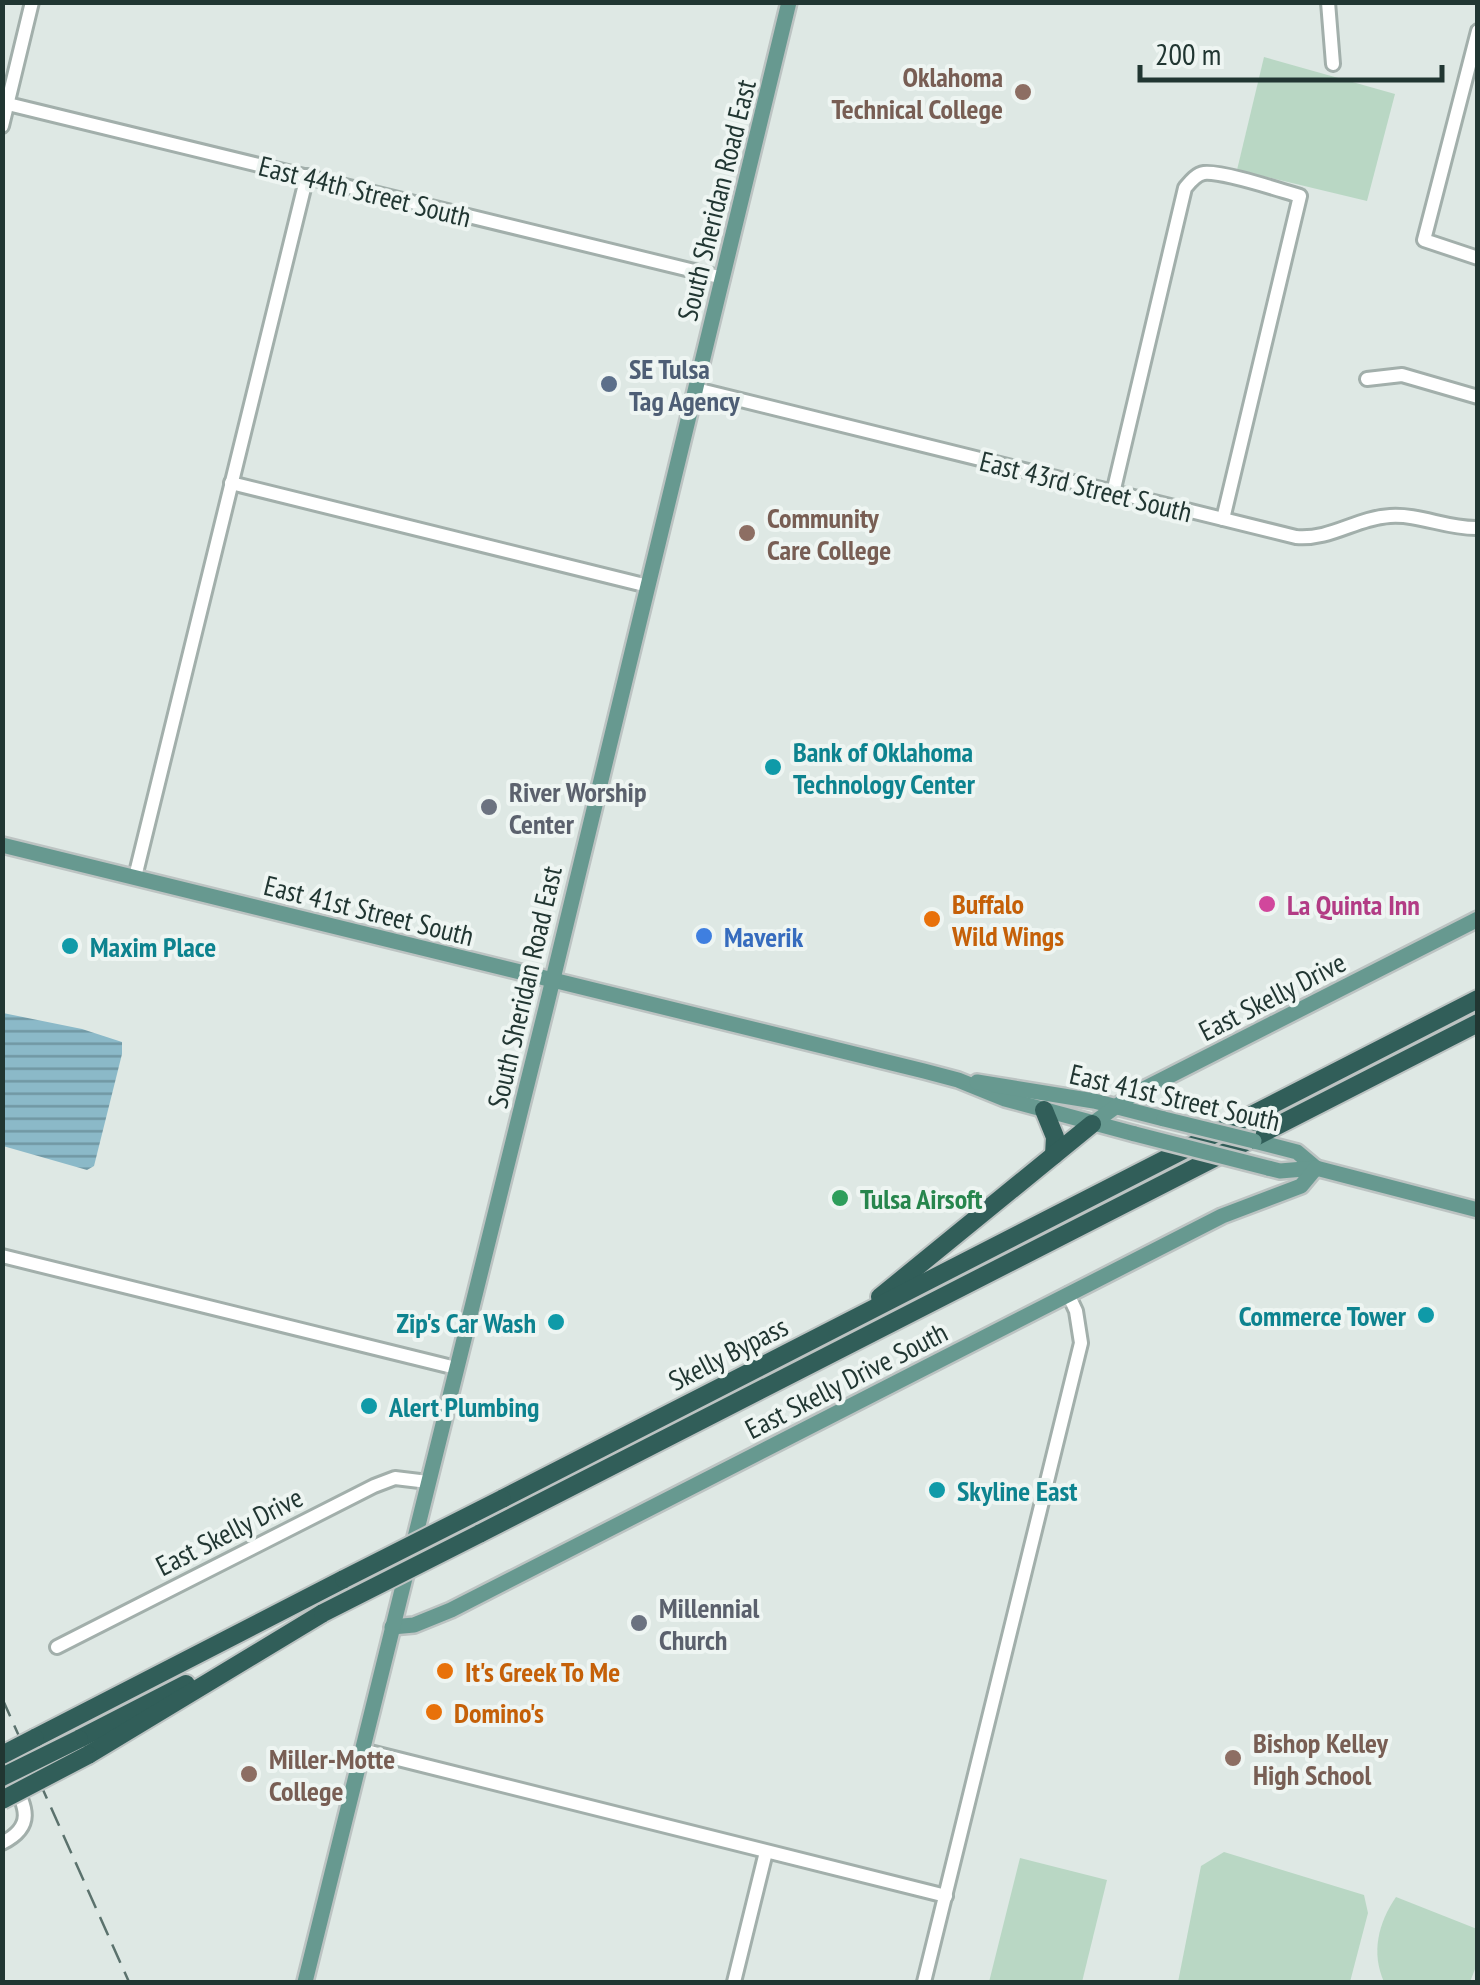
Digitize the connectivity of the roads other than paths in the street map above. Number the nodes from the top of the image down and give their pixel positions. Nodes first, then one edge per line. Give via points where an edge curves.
1 (32, 2) edge
2 (789, 2) edge
3 (1328, 2) edge
4 (1478, 30) edge
5 (1333, 64) dead end
6 (8, 104) junction
7 (2, 126) edge
8 (306, 176) junction
9 (1478, 258) edge
10 (723, 278) junction
11 (1368, 380) dead end
12 (696, 389) junction
13 (1478, 397) edge
14 (231, 484) junction
15 (1113, 493) junction
16 (1222, 519) junction
17 (1478, 528) edge
18 (648, 586) junction
19 (2, 845) edge
20 (135, 877) junction
21 (1478, 919) edge
22 (552, 981) junction
23 (1478, 999) edge
24 (1478, 1022) edge
25 (958, 1080) junction
26 (1118, 1107) junction
27 (1044, 1110) junction
28 (1092, 1124) junction
29 (1054, 1154) junction
30 (1316, 1168) junction
31 (1478, 1210) edge
32 (2, 1256) edge
33 (1068, 1294) junction
34 (854, 1319) junction
35 (456, 1368) junction
36 (428, 1482) junction
37 (392, 1627) junction
38 (57, 1647) dead end
39 (84, 1747) junction
40 (362, 1750) junction
41 (2, 1758) edge
42 (2, 1776) edge
43 (2, 1800) edge
44 (2, 1843) edge
45 (766, 1852) junction
46 (946, 1896) junction
47 (305, 1982) edge
48 (734, 1982) edge
49 (924, 1982) edge

1 - 6 street
2 - 10 main road, South Sheridan Road East
3 - 5 street
4 - 9 street via 1424,240
6 - 7 street
6 - 8 street, East 44th Street South
8 - 10 street, East 44th Street South
8 - 14 street
10 - 12 main road, South Sheridan Road East
11 - 13 street via 1402,375
12 - 15 street, East 43rd Street South
12 - 18 main road, South Sheridan Road East
14 - 18 street
14 - 20 street
15 - 16 street, East 43rd Street South
15 - 16 street via 1185,188 1205,173 1300,196
16 - 17 street, East 43rd Street South via 1307,538 1385,516
18 - 22 main road, South Sheridan Road East
19 - 20 main road, East 41st Street South
20 - 22 main road, East 41st Street South
21 - 26 main road, East Skelly Drive
22 - 25 main road, East 41st Street South
22 - 35 main road, South Sheridan Road East
23 - 34 highway, Skelly Bypass
24 - 39 highway, Skelly Bypass, bridge via 324,1613
25 - 26 main road, East 41st Street South
25 - 27 main road, East 41st Street South
26 - 28 main road, East Skelly Drive
26 - 30 main road, East 41st Street South, bridge via 1297,1152
27 - 28 main road, East 41st Street South
27 - 29 highway via 1056,1137
28 - 29 highway
28 - 30 main road, East 41st Street South, bridge via 1280,1171
29 - 34 highway
30 - 31 main road, East 41st Street South
30 - 33 main road, East Skelly Drive South via 1301,1186 1222,1216
32 - 35 street
33 - 37 main road, East Skelly Drive South via 451,1610
33 - 46 street via 1081,1343
34 - 41 highway, Skelly Bypass, bridge
35 - 36 main road, South Sheridan Road East
36 - 37 main road, South Sheridan Road East
36 - 38 street, East Skelly Drive via 395,1478 374,1486
37 - 40 main road, South Sheridan Road East
39 - 42 highway, Skelly Bypass, bridge
39 - 43 highway, bridge
40 - 45 street
40 - 47 main road, South Sheridan Road East
41 - 44 street via 26,1813 17,1836
45 - 46 street
45 - 48 street
46 - 49 street

